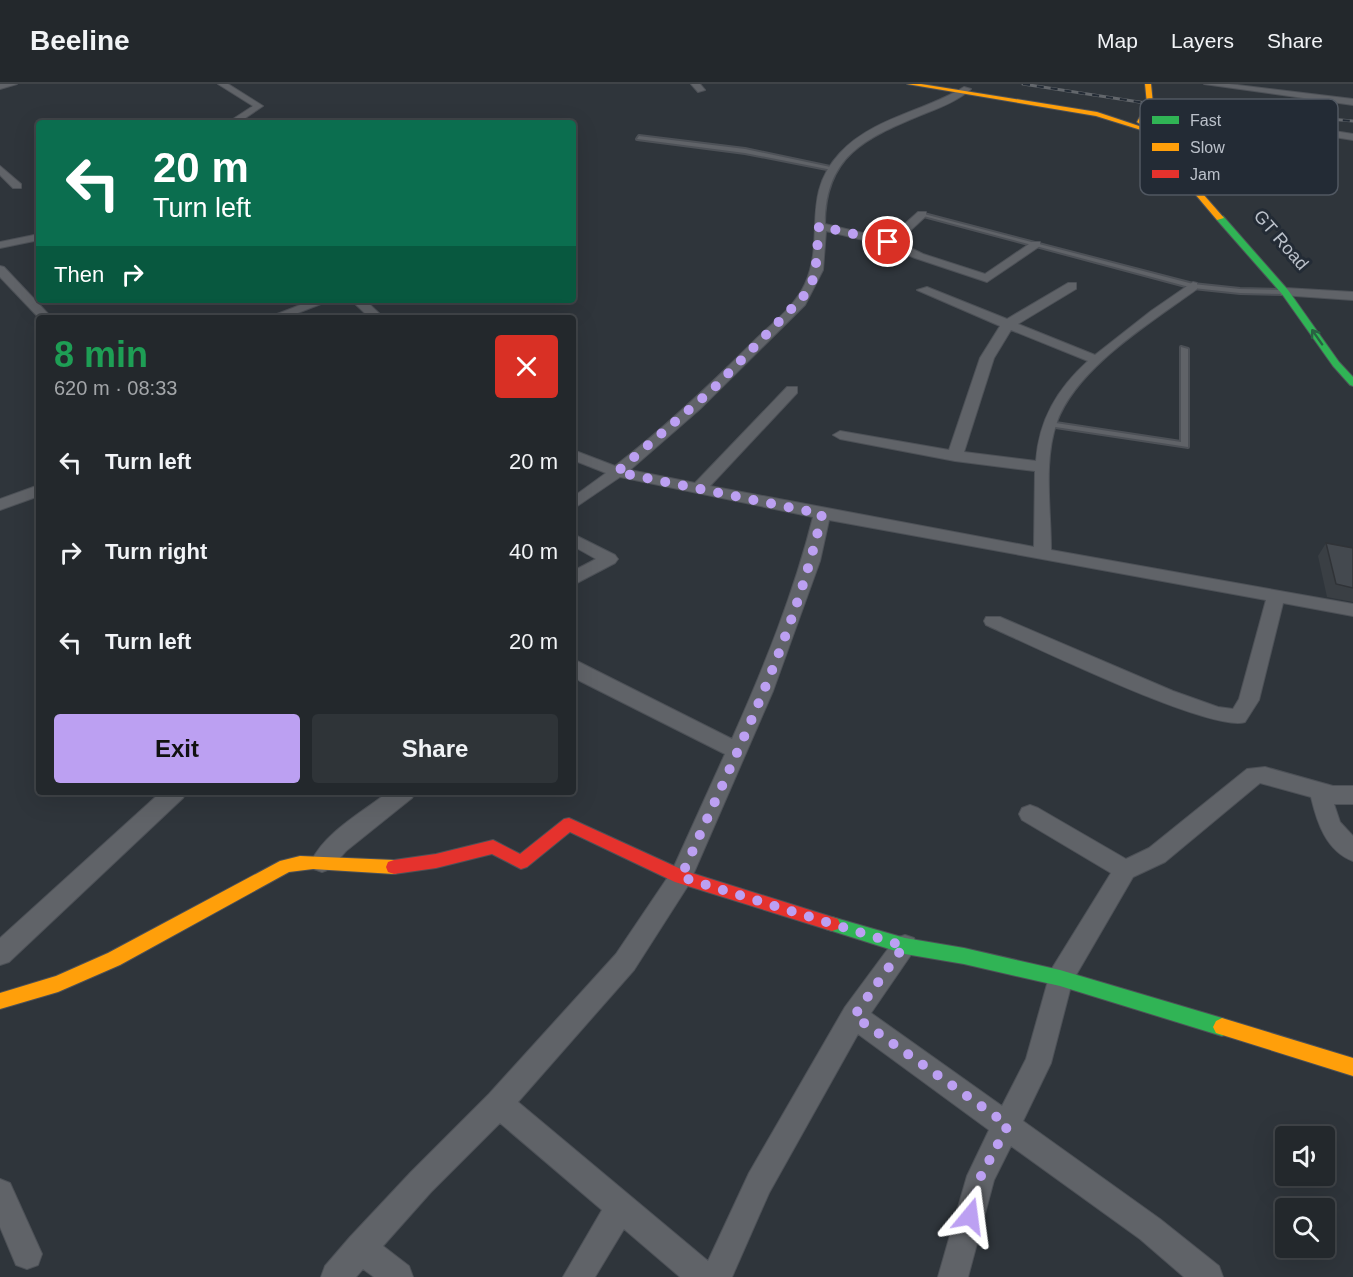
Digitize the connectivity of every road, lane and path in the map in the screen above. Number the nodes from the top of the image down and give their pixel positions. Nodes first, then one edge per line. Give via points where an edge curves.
1 (14, 84) edge
2 (222, 84) edge
3 (910, 84) edge
4 (936, 84) edge
5 (1148, 84) edge
6 (1208, 84) edge
7 (1292, 84) edge
8 (2, 85) edge
9 (964, 91) junction
10 (1353, 95) edge
11 (1152, 99) edge
12 (1329, 99) edge
13 (1338, 100) edge
14 (1353, 102) edge
15 (237, 120) edge
16 (1139, 121) edge
17 (1338, 135) edge
18 (1353, 137) edge
19 (639, 138) dead end
20 (832, 168) junction
21 (0, 169) edge
22 (17, 186) dead end
23 (1201, 195) edge
24 (1218, 195) edge
25 (922, 214) joint
26 (819, 226) junction
27 (36, 238) edge
28 (888, 242) junction
29 (0, 244) edge
30 (1036, 244) junction
31 (958, 268) junction
32 (0, 270) edge
33 (1072, 286) dead end
34 (1193, 286) junction
35 (1285, 292) junction
36 (1303, 293) junction
37 (1353, 296) edge
38 (317, 303) edge
39 (360, 303) edge
40 (1315, 310) dead end
41 (43, 315) edge
42 (282, 315) edge
43 (374, 315) edge
44 (1008, 324) junction
45 (1184, 349) dead end
46 (1097, 360) junction
47 (1353, 383) edge
48 (792, 390) dead end
49 (1049, 424) junction
50 (840, 435) dead end
51 (576, 456) edge
52 (956, 456) junction
53 (1043, 466) junction
54 (617, 472) junction
55 (698, 489) junction
56 (36, 491) edge
57 (576, 502) edge
58 (0, 505) edge
59 (822, 514) junction
60 (576, 542) edge
61 (1042, 552) junction
62 (576, 577) edge
63 (1275, 595) junction
64 (1353, 610) edge
65 (993, 621) dead end
66 (576, 668) edge
67 (736, 751) junction
68 (1320, 792) junction
69 (172, 795) edge
70 (400, 795) edge
71 (1353, 795) edge
72 (1030, 814) dead end
73 (1353, 851) edge
74 (322, 862) junction
75 (1125, 870) junction
76 (681, 877) junction
77 (904, 946) junction
78 (0, 954) edge
79 (1060, 978) junction
80 (0, 1001) edge
81 (854, 1016) junction
82 (1353, 1067) edge
83 (499, 1104) junction
84 (1008, 1125) junction
85 (0, 1193) edge
86 (620, 1206) junction
87 (361, 1248) junction
88 (27, 1254) dead end
89 (336, 1277) edge
90 (399, 1277) edge
91 (578, 1277) edge
92 (704, 1277) edge
93 (716, 1277) edge
94 (953, 1277) edge
95 (1208, 1277) edge

1 - 8 street
2 - 15 street via 258,106
3 - 9 main road, GT Road
4 - 9 main road, GT Road
5 - 11 main road
6 - 12 street
7 - 10 street
9 - 16 main road, GT Road via 1087,108
9 - 20 street via 881,128 853,146
13 - 14 street
17 - 18 street
19 - 20 lane via 745,151
20 - 26 street via 822,191
21 - 22 street
23 - 35 main road
24 - 36 main road, GT Road
25 - 28 street via 893,242
25 - 30 lane
26 - 28 street
26 - 54 street via 815,276 803,297 714,388
27 - 29 street
28 - 31 street
30 - 31 street via 987,278
30 - 34 lane
31 - 44 street via 923,290
32 - 41 street
33 - 44 street
34 - 35 lane
34 - 46 street
35 - 36 street
47 -> 35 main road
36 - 37 street
36 - 40 main road, GT Road
38 - 42 street
39 - 43 street
44 - 46 street
44 - 52 street via 987,358
45 - 49 lane via 1185,445
46 - 49 street via 1063,395
48 - 55 street
49 - 53 street
50 - 52 street
51 - 54 street
52 - 53 street
53 - 61 street
54 - 55 street
54 - 57 street
55 - 59 street
56 - 58 street
59 - 61 street
59 - 67 street via 811,561 763,692
60 - 62 street via 609,559
61 - 63 street
63 - 64 street
63 - 65 street via 1249,700 1238,717 1166,696
66 - 67 street
67 - 76 street
68 - 71 street
68 - 73 street via 1330,827
68 - 75 street via 1255,775 1157,855
69 - 78 street
70 - 74 street via 338,844
72 - 75 street
74 - 76 main road via 376,868 425,865 494,846 521,862 569,824
74 - 80 main road via 296,863 264,876 64,983
75 - 79 street
76 - 77 main road
76 - 83 street via 626,962
77 - 79 main road
77 - 81 street
79 - 82 main road
79 - 84 street via 1038,1063
81 - 84 street
81 - 93 street via 759,1183
83 - 86 street
83 - 87 street
84 - 94 street via 981,1176
84 - 95 street via 1150,1229
85 - 88 street
86 - 91 street
86 - 92 street
87 - 89 street
87 - 90 street

